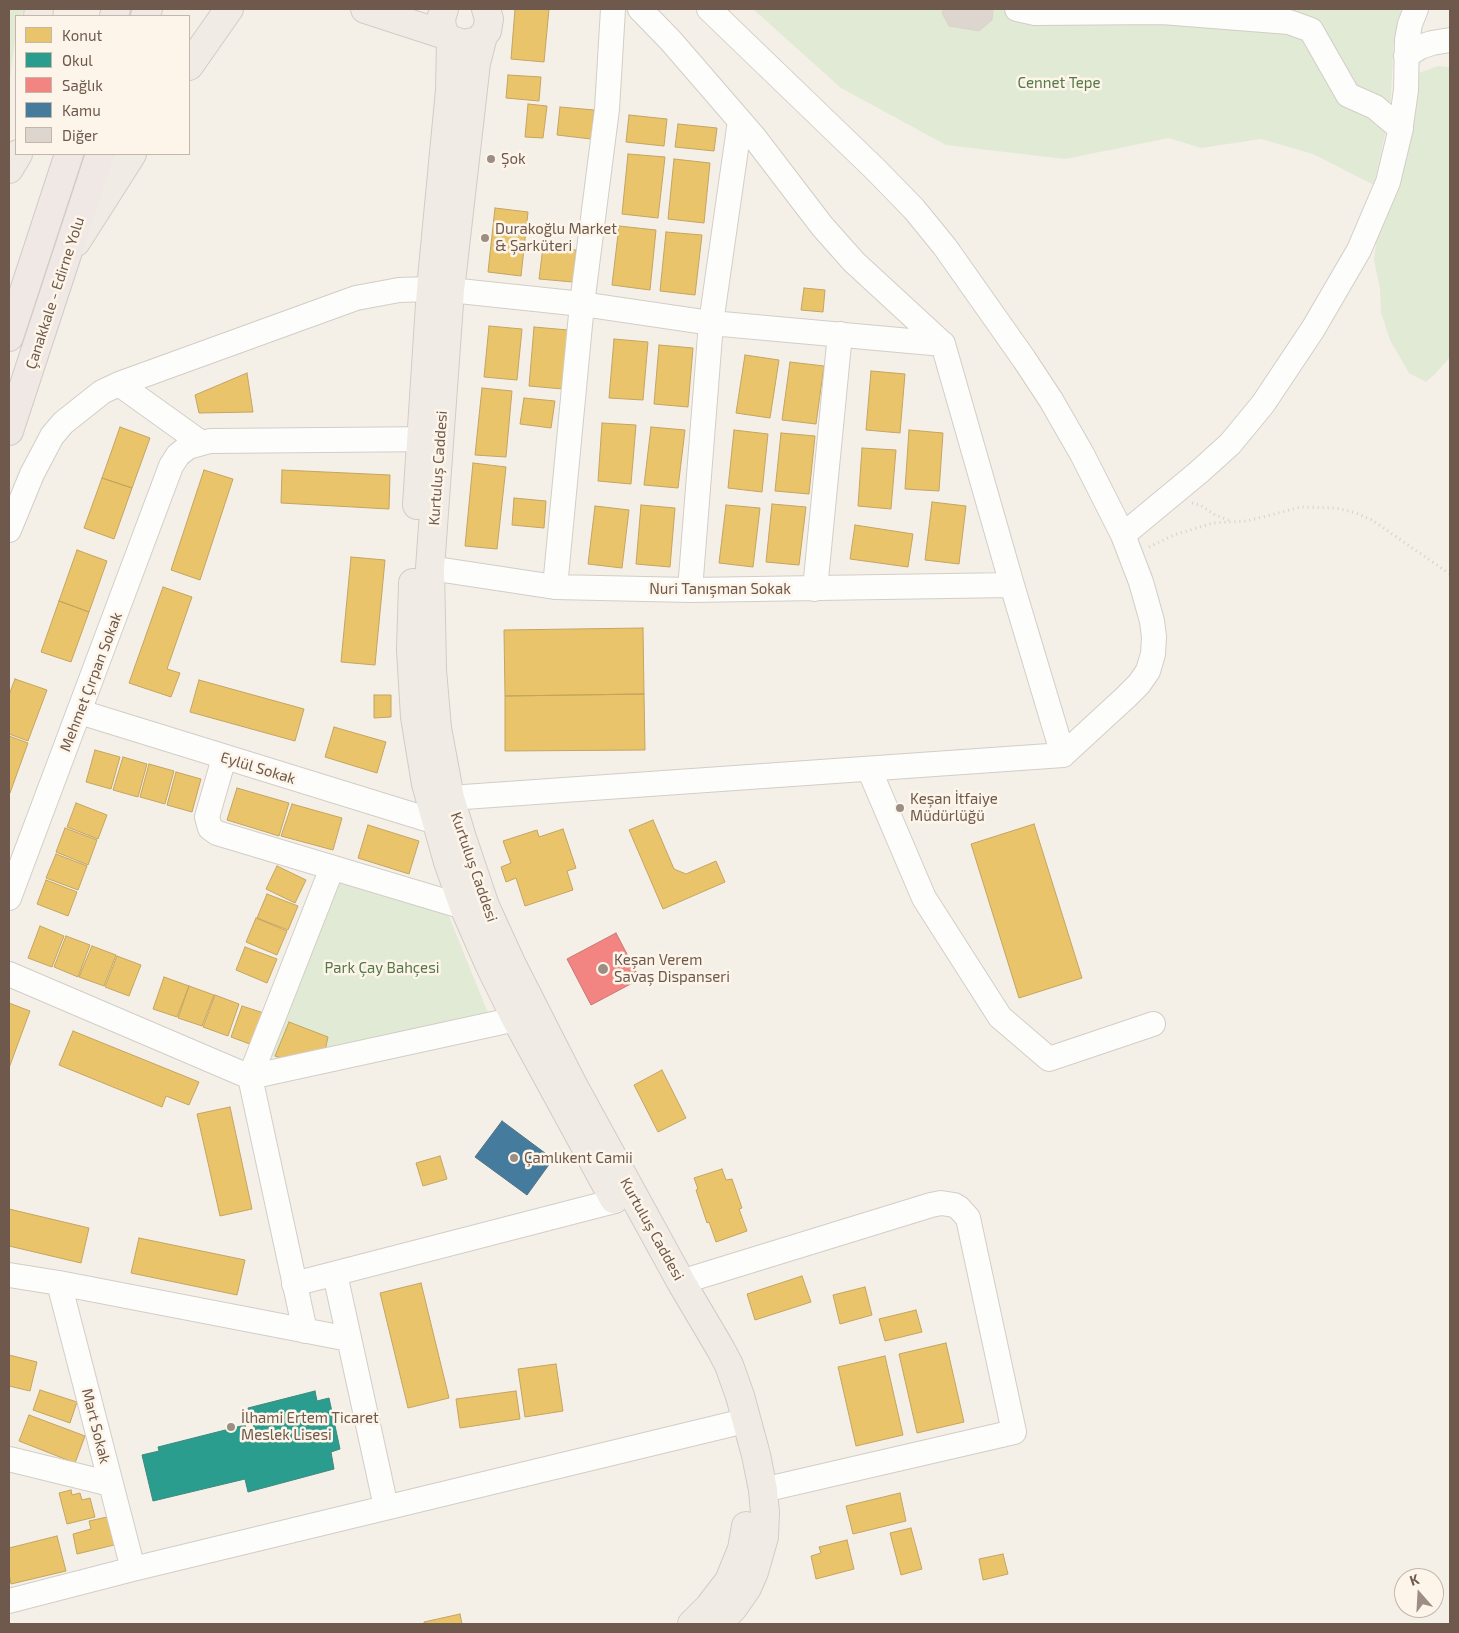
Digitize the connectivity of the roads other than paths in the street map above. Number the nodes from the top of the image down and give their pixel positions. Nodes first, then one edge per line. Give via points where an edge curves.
1 (229, 9) edge
2 (365, 9) edge
3 (614, 9) edge
4 (640, 9) edge
5 (709, 9) edge
6 (1016, 9) edge
7 (1416, 9) edge
8 (487, 17) edge
9 (447, 28) edge
10 (1450, 40) edge
11 (1406, 56) junction
12 (190, 65) edge
13 (740, 121) junction
14 (1401, 129) junction
15 (17, 155) edge
16 (69, 155) edge
17 (100, 155) edge
18 (131, 155) edge
19 (9, 169) edge
20 (68, 256) junction
21 (441, 290) junction
22 (16, 293) edge
23 (582, 304) junction
24 (711, 323) junction
25 (840, 334) junction
26 (9, 337) edge
27 (944, 344) junction
28 (118, 384) junction
29 (9, 431) edge
30 (431, 439) junction
31 (200, 442) junction
32 (9, 530) edge
33 (1127, 546) junction
34 (430, 568) junction
35 (1012, 585) junction
36 (555, 587) junction
37 (814, 589) junction
38 (690, 590) junction
39 (80, 712) junction
40 (1064, 756) junction
41 (224, 758) junction
42 (869, 769) junction
43 (450, 798) junction
44 (436, 822) junction
45 (332, 868) junction
46 (9, 898) edge
47 (464, 907) junction
48 (9, 974) edge
49 (516, 1018) junction
50 (1153, 1024) dead end
51 (250, 1077) junction
52 (615, 1202) junction
53 (335, 1274) junction
54 (9, 1275) edge
55 (681, 1282) junction
56 (59, 1283) junction
57 (294, 1284) junction
58 (305, 1331) junction
59 (349, 1339) junction
60 (732, 1424) junction
61 (9, 1459) edge
62 (111, 1484) junction
63 (763, 1490) junction
64 (386, 1507) junction
65 (133, 1569) junction
66 (9, 1601) edge
67 (730, 1619) edge
68 (692, 1624) edge

1 - 12 main road
2 - 9 main road
3 - 23 street via 607,109
4 - 13 street
5 - 33 street via 882,175 945,247 1051,400 1082,454
6 - 14 street via 1035,13 1162,12 1289,22 1311,30 1348,95 1375,108
7 - 11 street via 1410,24
8 - 9 main road via 471,43 464,44
8 - 21 main road, Kurtuluş Caddesi via 476,63
9 - 21 main road, Kurtuluş Caddesi via 450,90
10 - 11 street via 1420,47
11 - 14 street
13 - 24 street
13 - 27 street via 854,262
14 - 33 street via 1388,182 1359,250 1313,329 1263,404 1230,444 1164,501
15 - 19 main road
16 - 22 highway
17 - 20 highway, Çanakkale - Edirne Yolu
18 - 20 main road
20 - 29 highway, Çanakkale - Edirne Yolu
21 - 23 street
21 - 28 street via 399,290 362,296
21 - 30 main road, Kurtuluş Caddesi
22 - 26 highway
23 - 24 street
23 - 36 street
24 - 25 street
24 - 38 street
25 - 27 street
25 - 37 street
27 - 35 street
28 - 31 street
28 - 32 street via 79,409 52,436
30 - 31 street
30 - 34 main road, Kurtuluş Caddesi
30 - 44 main road, Kurtuluş Caddesi via 412,605 412,680 420,751
31 - 39 street, Mehmet Çırpan Sokak via 178,455 171,466
33 - 40 street via 1152,621 1153,654 1148,671 1126,697
34 - 36 street, Nuri Tanışman Sokak
34 - 43 main road, Kurtuluş Caddesi via 437,728
35 - 37 street, Nuri Tanışman Sokak
35 - 40 street
36 - 38 street, Nuri Tanışman Sokak
37 - 38 street, Nuri Tanışman Sokak
39 - 41 street, Eylül Sokak
39 - 46 street, Mehmet Çırpan Sokak
40 - 42 street
41 - 44 street, Eylül Sokak
41 - 45 street via 208,811 210,828 217,833
42 - 43 street
42 - 50 street via 924,898 1000,1017 1049,1059
43 - 55 main road, Kurtuluş Caddesi via 476,880 511,963 574,1087
44 - 47 main road, Kurtuluş Caddesi
45 - 47 street
45 - 51 street
47 - 49 main road, Kurtuluş Caddesi
48 - 51 street
49 - 51 street
49 - 52 main road, Kurtuluş Caddesi
51 - 57 street
52 - 53 street
52 - 60 main road, Kurtuluş Caddesi via 710,1366
53 - 57 street
53 - 59 street
54 - 56 street
55 - 63 main road, Kurtuluş Caddesi via 734,1378
55 - 63 street via 931,1205 954,1205 968,1218 1014,1432
56 - 58 street
56 - 62 street, Mart Sokak
57 - 58 street
58 - 59 street
59 - 64 street
60 - 64 street
60 - 68 main road, Kurtuluş Caddesi via 746,1498 747,1518 742,1549 723,1590
61 - 62 street
62 - 65 street, Mart Sokak
63 - 67 main road, Kurtuluş Caddesi via 765,1524 760,1556
64 - 65 street
65 - 66 street

